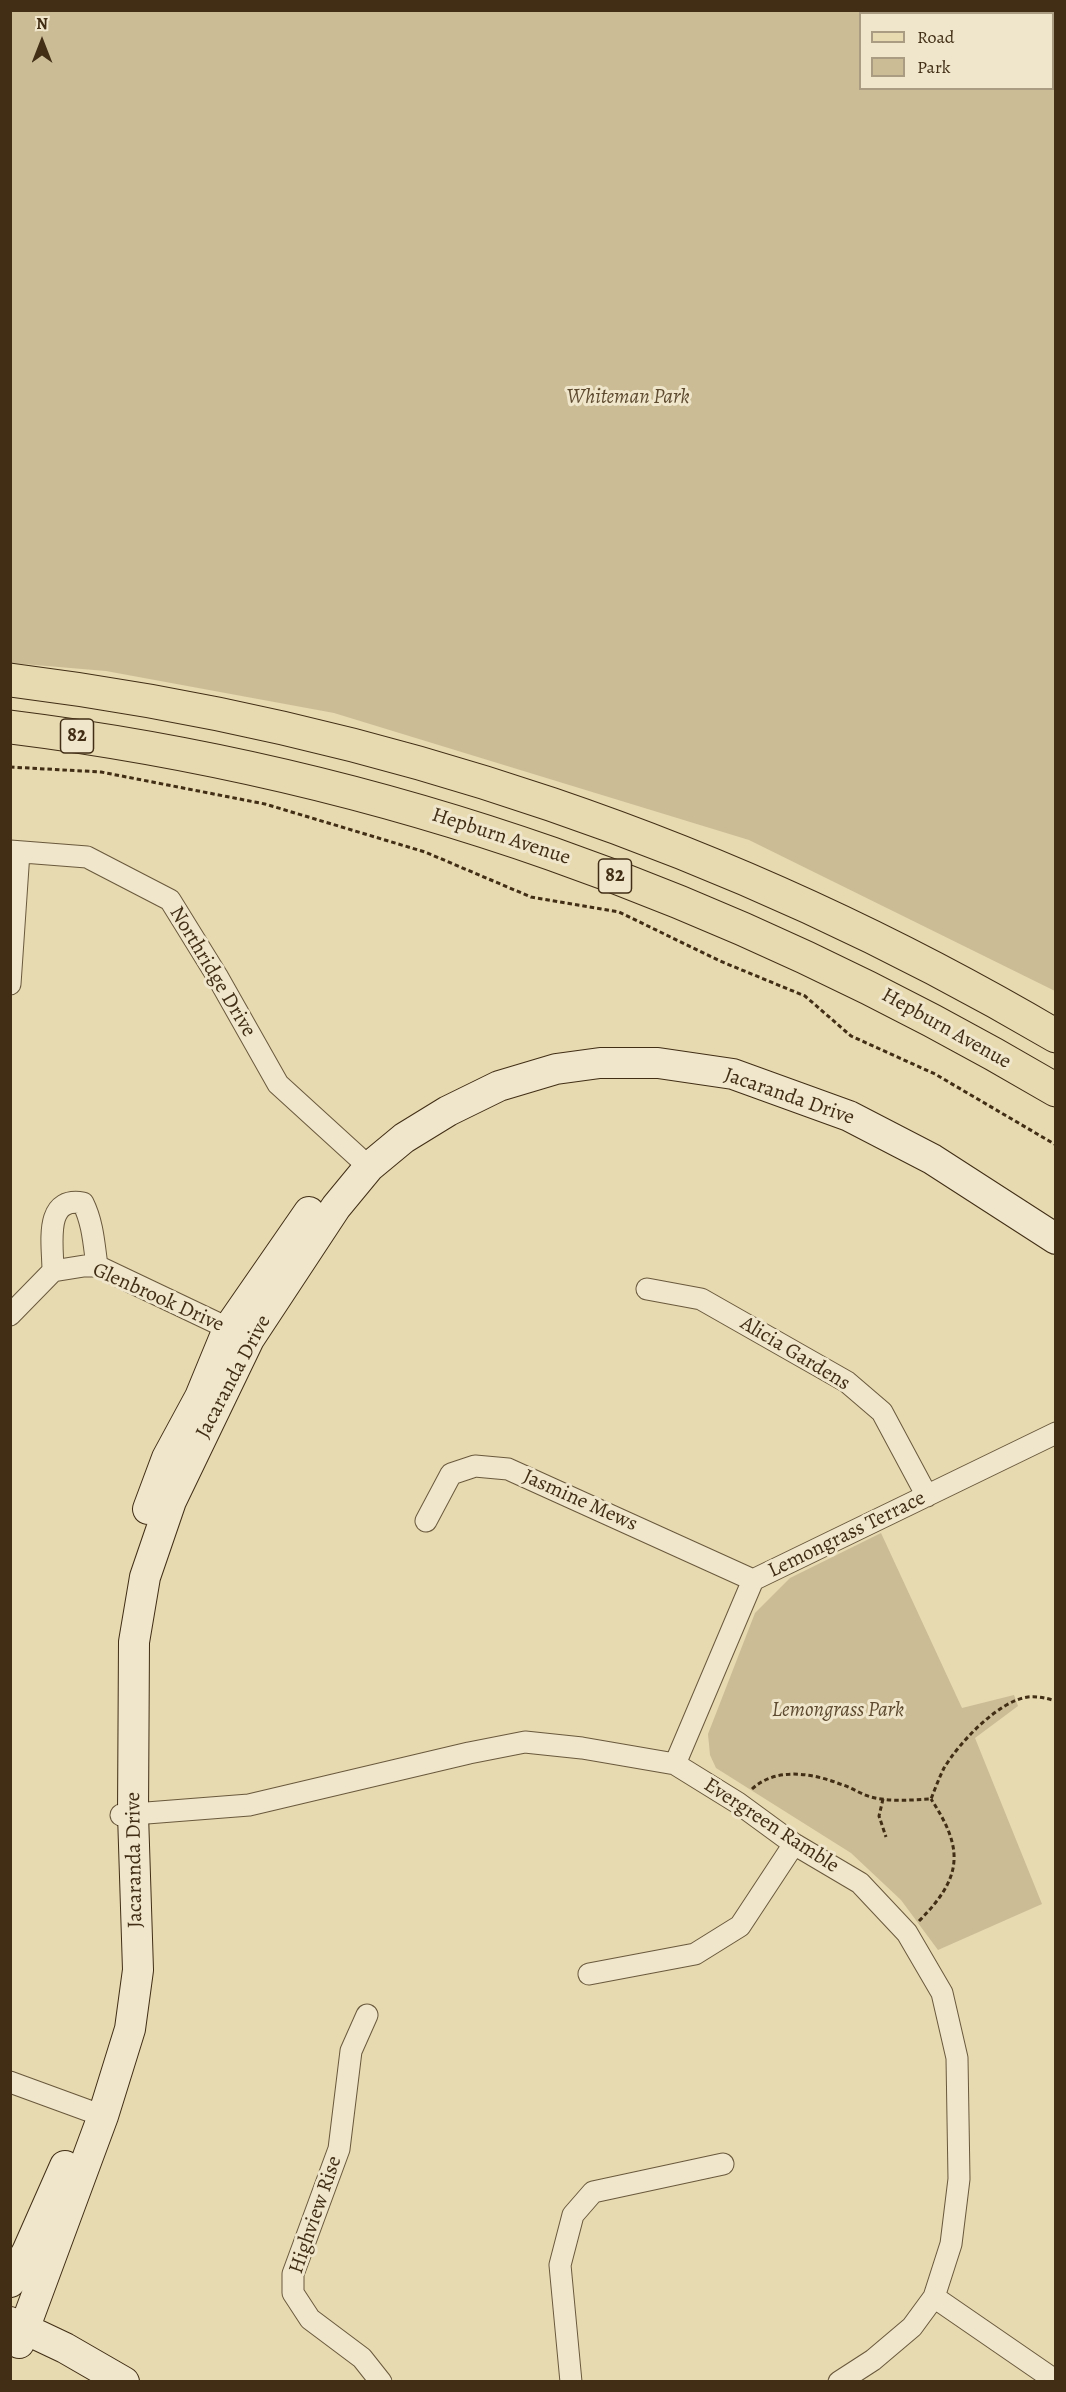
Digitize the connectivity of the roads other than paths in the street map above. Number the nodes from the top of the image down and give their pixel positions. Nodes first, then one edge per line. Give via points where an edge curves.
1 (10, 680) edge
2 (10, 727) edge
3 (15, 852) edge
4 (10, 984) edge
5 (1056, 1036) edge
6 (1056, 1090) edge
7 (363, 1162) junction
8 (1056, 1222) edge
9 (1056, 1239) edge
10 (97, 1266) junction
11 (53, 1271) junction
12 (647, 1289) dead end
13 (10, 1315) edge
14 (239, 1334) junction
15 (1056, 1433) edge
16 (927, 1496) junction
17 (426, 1521) dead end
18 (753, 1580) junction
19 (675, 1764) junction
20 (126, 1815) junction
21 (794, 1844) junction
22 (588, 1974) dead end
23 (367, 2015) dead end
24 (10, 2082) edge
25 (95, 2113) junction
26 (723, 2164) dead end
27 (10, 2282) edge
28 (934, 2297) junction
29 (16, 2333) edge
30 (1056, 2381) edge
31 (89, 2382) edge
32 (124, 2382) edge
33 (381, 2382) edge
34 (571, 2382) edge
35 (839, 2382) edge

1 - 5 main road, 82 via 151,700 316,735 558,805 792,898 943,972
2 - 6 main road, Hepburn Avenue / 82 via 143,746 305,780 385,800 542,849 686,903 783,946 921,1014
3 - 4 street
3 - 7 street, Northridge Drive via 87,857 170,900 278,1084
7 - 8 street, Jacaranda Drive via 411,1116 499,1072 584,1052 626,1047 667,1049 747,1063 865,1108 945,1152
7 - 9 street, Jacaranda Drive via 500,1086 556,1069 600,1063 658,1063 734,1074 849,1116 932,1159
7 - 14 street, Jacaranda Drive via 325,1223
10 - 11 street, Glenbrook Drive
10 - 11 street via 87,1211 83,1203 71,1201 59,1208 54,1219
10 - 14 street, Glenbrook Drive
11 - 13 street
12 - 16 street, Alicia Gardens via 701,1299 847,1382 882,1413
14 - 20 street, Jacaranda Drive via 144,1577 134,1642
15 - 16 street, Lemongrass Terrace
16 - 18 street, Lemongrass Terrace
17 - 18 street, Jasmine Mews via 451,1474 475,1466 508,1469
18 - 19 street, Lemongrass Terrace
19 - 20 street, Evergreen Ramble via 525,1742 249,1805
19 - 21 street, Evergreen Ramble
20 - 25 street, Jacaranda Drive via 138,1970 130,2028
21 - 22 street via 740,1926 694,1954
21 - 28 street, Evergreen Ramble via 860,1883 907,1932 942,1993 957,2058 959,2179 951,2244
23 - 33 street, Highview Rise via 351,2051 339,2148 293,2274 293,2293 310,2319 362,2358
24 - 25 street
25 - 27 street, Jacaranda Drive
25 - 29 street, Jacaranda Drive
26 - 34 street via 592,2192 573,2216 560,2265
28 - 30 street
28 - 35 street, Evergreen Ramble via 912,2327
29 - 31 street
29 - 32 street via 65,2348

